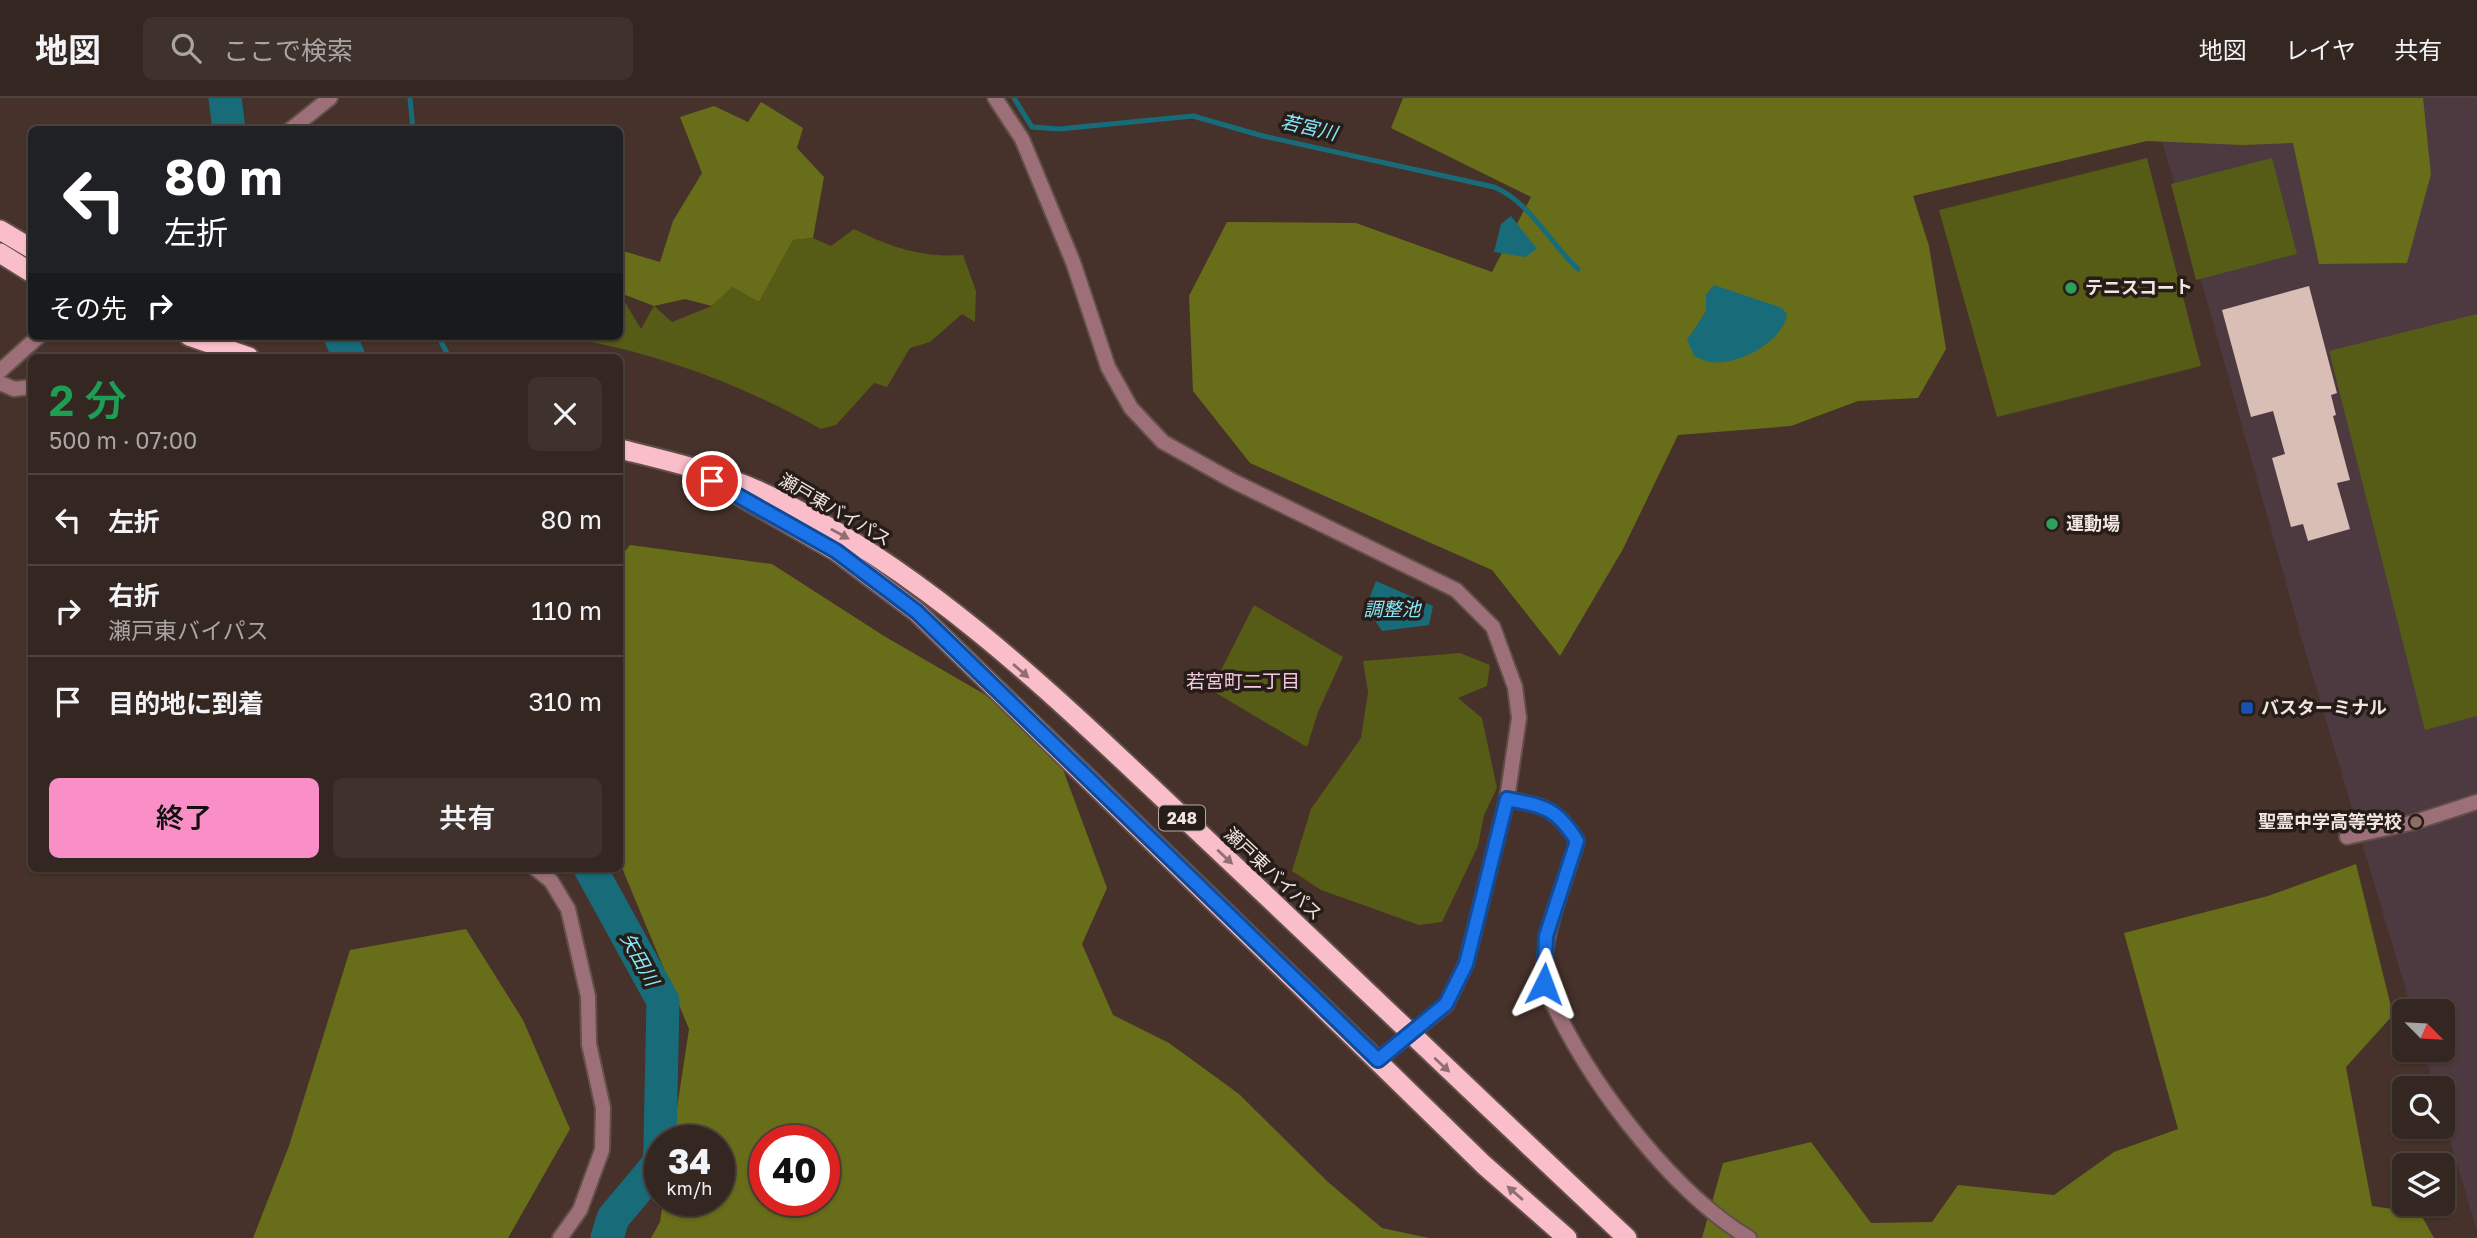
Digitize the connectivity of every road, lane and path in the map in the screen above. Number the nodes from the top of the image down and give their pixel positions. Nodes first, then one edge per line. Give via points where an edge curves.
1 (995, 98) edge
2 (319, 103) edge
3 (294, 126) edge
4 (3, 240) edge
5 (28, 248) edge
6 (28, 268) edge
7 (35, 340) edge
8 (200, 340) edge
9 (240, 354) edge
10 (0, 371) edge
11 (0, 383) edge
12 (28, 387) edge
13 (623, 450) edge
14 (688, 468) junction
15 (1507, 799) junction
16 (2477, 802) edge
17 (2347, 837) dead end
18 (540, 872) edge
19 (1408, 1034) junction
20 (1378, 1060) junction
21 (560, 1238) edge
22 (1567, 1238) edge
23 (1627, 1238) edge
24 (1749, 1238) edge

1 - 15 street via 1022,139 1073,262 1108,367 1131,408 1163,442 1457,590 1493,627 1515,687 1519,718
2 - 3 street
4 - 5 highway
4 - 6 highway
7 - 10 street
8 - 9 highway
11 - 12 street via 14,389
13 - 14 highway, 瀬戸東バイパス / 248
14 -> 19 highway, 瀬戸東バイパス / 248 via 726,477 775,498 852,541 954,612 1112,751
14 - 20 highway, 瀬戸東バイパス / 248 via 836,551 917,612
15 - 19 street via 1466,964 1446,1004
15 - 24 street via 1562,817 1577,841 1546,936 1544,984 1573,1044 1646,1146 1717,1219
16 - 17 street
18 - 21 street via 568,909 588,996 589,1044 603,1108 602,1150 580,1210
19 - 20 street
19 -> 23 highway, 瀬戸東バイパス / 248
22 -> 20 highway, 瀬戸東バイパス / 248 via 1484,1165

